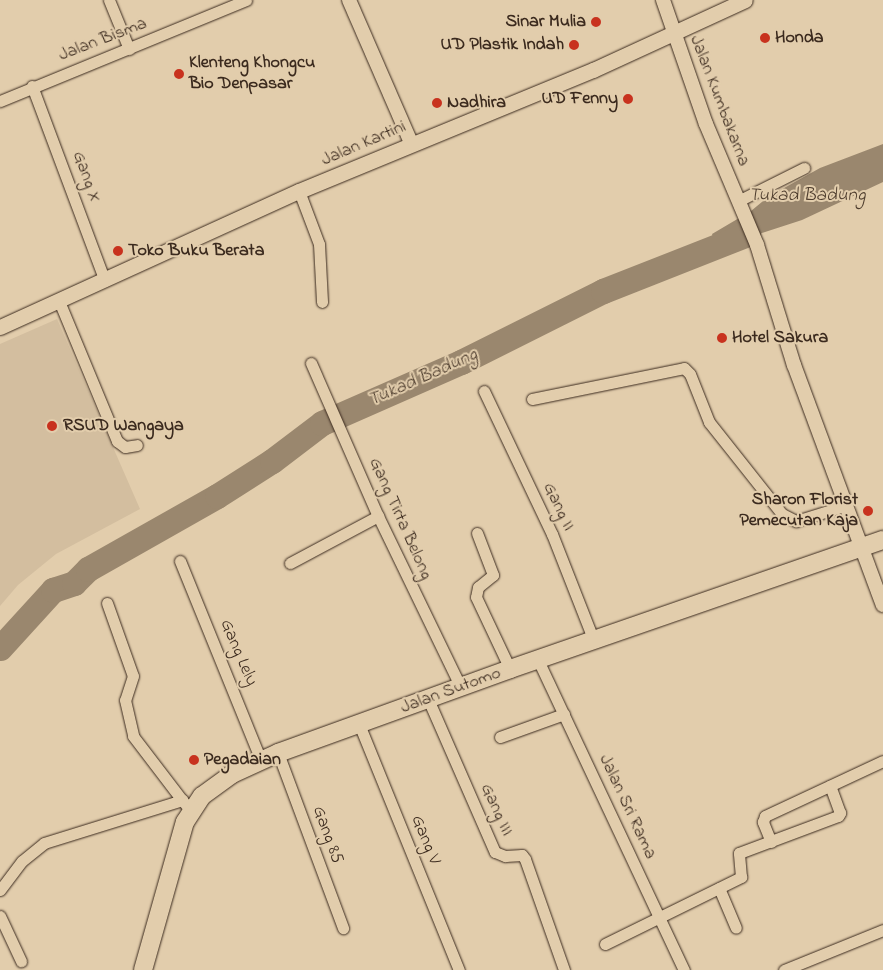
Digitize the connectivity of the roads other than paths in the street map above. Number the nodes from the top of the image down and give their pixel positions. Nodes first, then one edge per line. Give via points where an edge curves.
1 (109, 0) edge
2 (214, 0) edge
3 (246, 0) edge
4 (349, 0) edge
5 (663, 0) edge
6 (745, 0) edge
7 (219, 11) junction
8 (673, 34) junction
9 (129, 49) junction
10 (32, 86) junction
11 (0, 101) edge
12 (417, 142) junction
13 (804, 168) dead end
14 (299, 191) junction
15 (740, 207) junction
16 (105, 281) junction
17 (59, 301) junction
18 (322, 302) dead end
19 (0, 327) edge
20 (311, 363) dead end
21 (484, 391) dead end
22 (532, 399) dead end
23 (137, 445) dead end
24 (847, 505) junction
25 (378, 516) junction
26 (476, 533) dead end
27 (883, 540) edge
28 (862, 548) junction
29 (180, 562) dead end
30 (290, 563) dead end
31 (107, 603) dead end
32 (883, 605) edge
33 (594, 640) junction
34 (538, 660) junction
35 (510, 669) junction
36 (461, 688) junction
37 (428, 699) junction
38 (564, 714) junction
39 (359, 724) junction
40 (500, 737) dead end
41 (278, 753) junction
42 (261, 760) junction
43 (883, 761) edge
44 (830, 786) junction
45 (186, 805) junction
46 (771, 842) junction
47 (718, 888) junction
48 (0, 890) edge
49 (0, 916) edge
50 (660, 917) junction
51 (342, 928) dead end
52 (736, 928) dead end
53 (883, 930) edge
54 (605, 944) dead end
55 (21, 961) dead end
56 (802, 967) edge
57 (143, 970) edge
58 (459, 970) edge
59 (564, 970) edge
60 (684, 970) edge
61 (784, 970) edge

1 - 9 street
2 - 7 street
3 - 7 street, Jalan Bisma
4 - 12 street
5 - 8 street, Jalan Kumbakarna
6 - 8 main road, Jalan Kartini
7 - 9 street, Jalan Bisma
8 - 12 main road, Jalan Kartini
8 - 15 street, Jalan Kumbakarna
9 - 10 street, Jalan Bisma
10 - 11 street, Jalan Bisma
10 - 16 street, Gang X
12 - 14 main road, Jalan Kartini
13 - 15 street
14 - 16 main road, Jalan Kartini
14 - 18 street via 319,244
15 - 24 street, Jalan Kumbakarna via 757,245 794,365
16 - 17 main road, Jalan Kartini
17 - 19 main road, Jalan Kartini
17 - 23 street via 117,441 125,448
20 - 25 street, Gang Tirta Belong
21 - 33 street, Gang II via 552,534
22 - 24 street via 684,368 690,374 709,422 782,514 796,521
24 - 28 street, Jalan Kumbakarna
25 - 30 street
25 - 36 street, Gang Tirta Belong
26 - 35 street via 493,575 478,587 476,597
27 - 28 highway, Jalan Sutomo
28 - 32 street, Jalan Kumbakarna
28 - 33 highway, Jalan Sutomo
29 - 42 street, Gang Lely
31 - 45 street via 133,676 125,700 133,736
33 - 34 highway, Jalan Sutomo
34 - 35 highway, Jalan Sutomo
34 - 38 street, Jalan Sri Rama
35 - 36 highway, Jalan Sutomo
36 - 37 highway, Jalan Sutomo
37 - 39 highway, Jalan Sutomo
37 - 59 street, Gang III via 495,852 525,858
38 - 40 street
38 - 50 street, Jalan Sri Rama
39 - 41 highway, Jalan Sutomo
39 - 58 street, Gang V
41 - 42 highway, Jalan Sutomo
41 - 51 street, Gang 85
42 - 45 highway, Jalan Sutomo via 212,786
43 - 44 street
44 - 46 street via 765,816 763,822
44 - 46 street via 840,813 838,816
45 - 48 street via 44,844 22,861
45 - 57 highway, Jalan Sutomo
46 - 47 street via 739,854 741,877
47 - 50 street
47 - 52 street
49 - 55 street
50 - 54 street
50 - 60 street, Jalan Sri Rama
53 - 56 street
56 - 61 street

